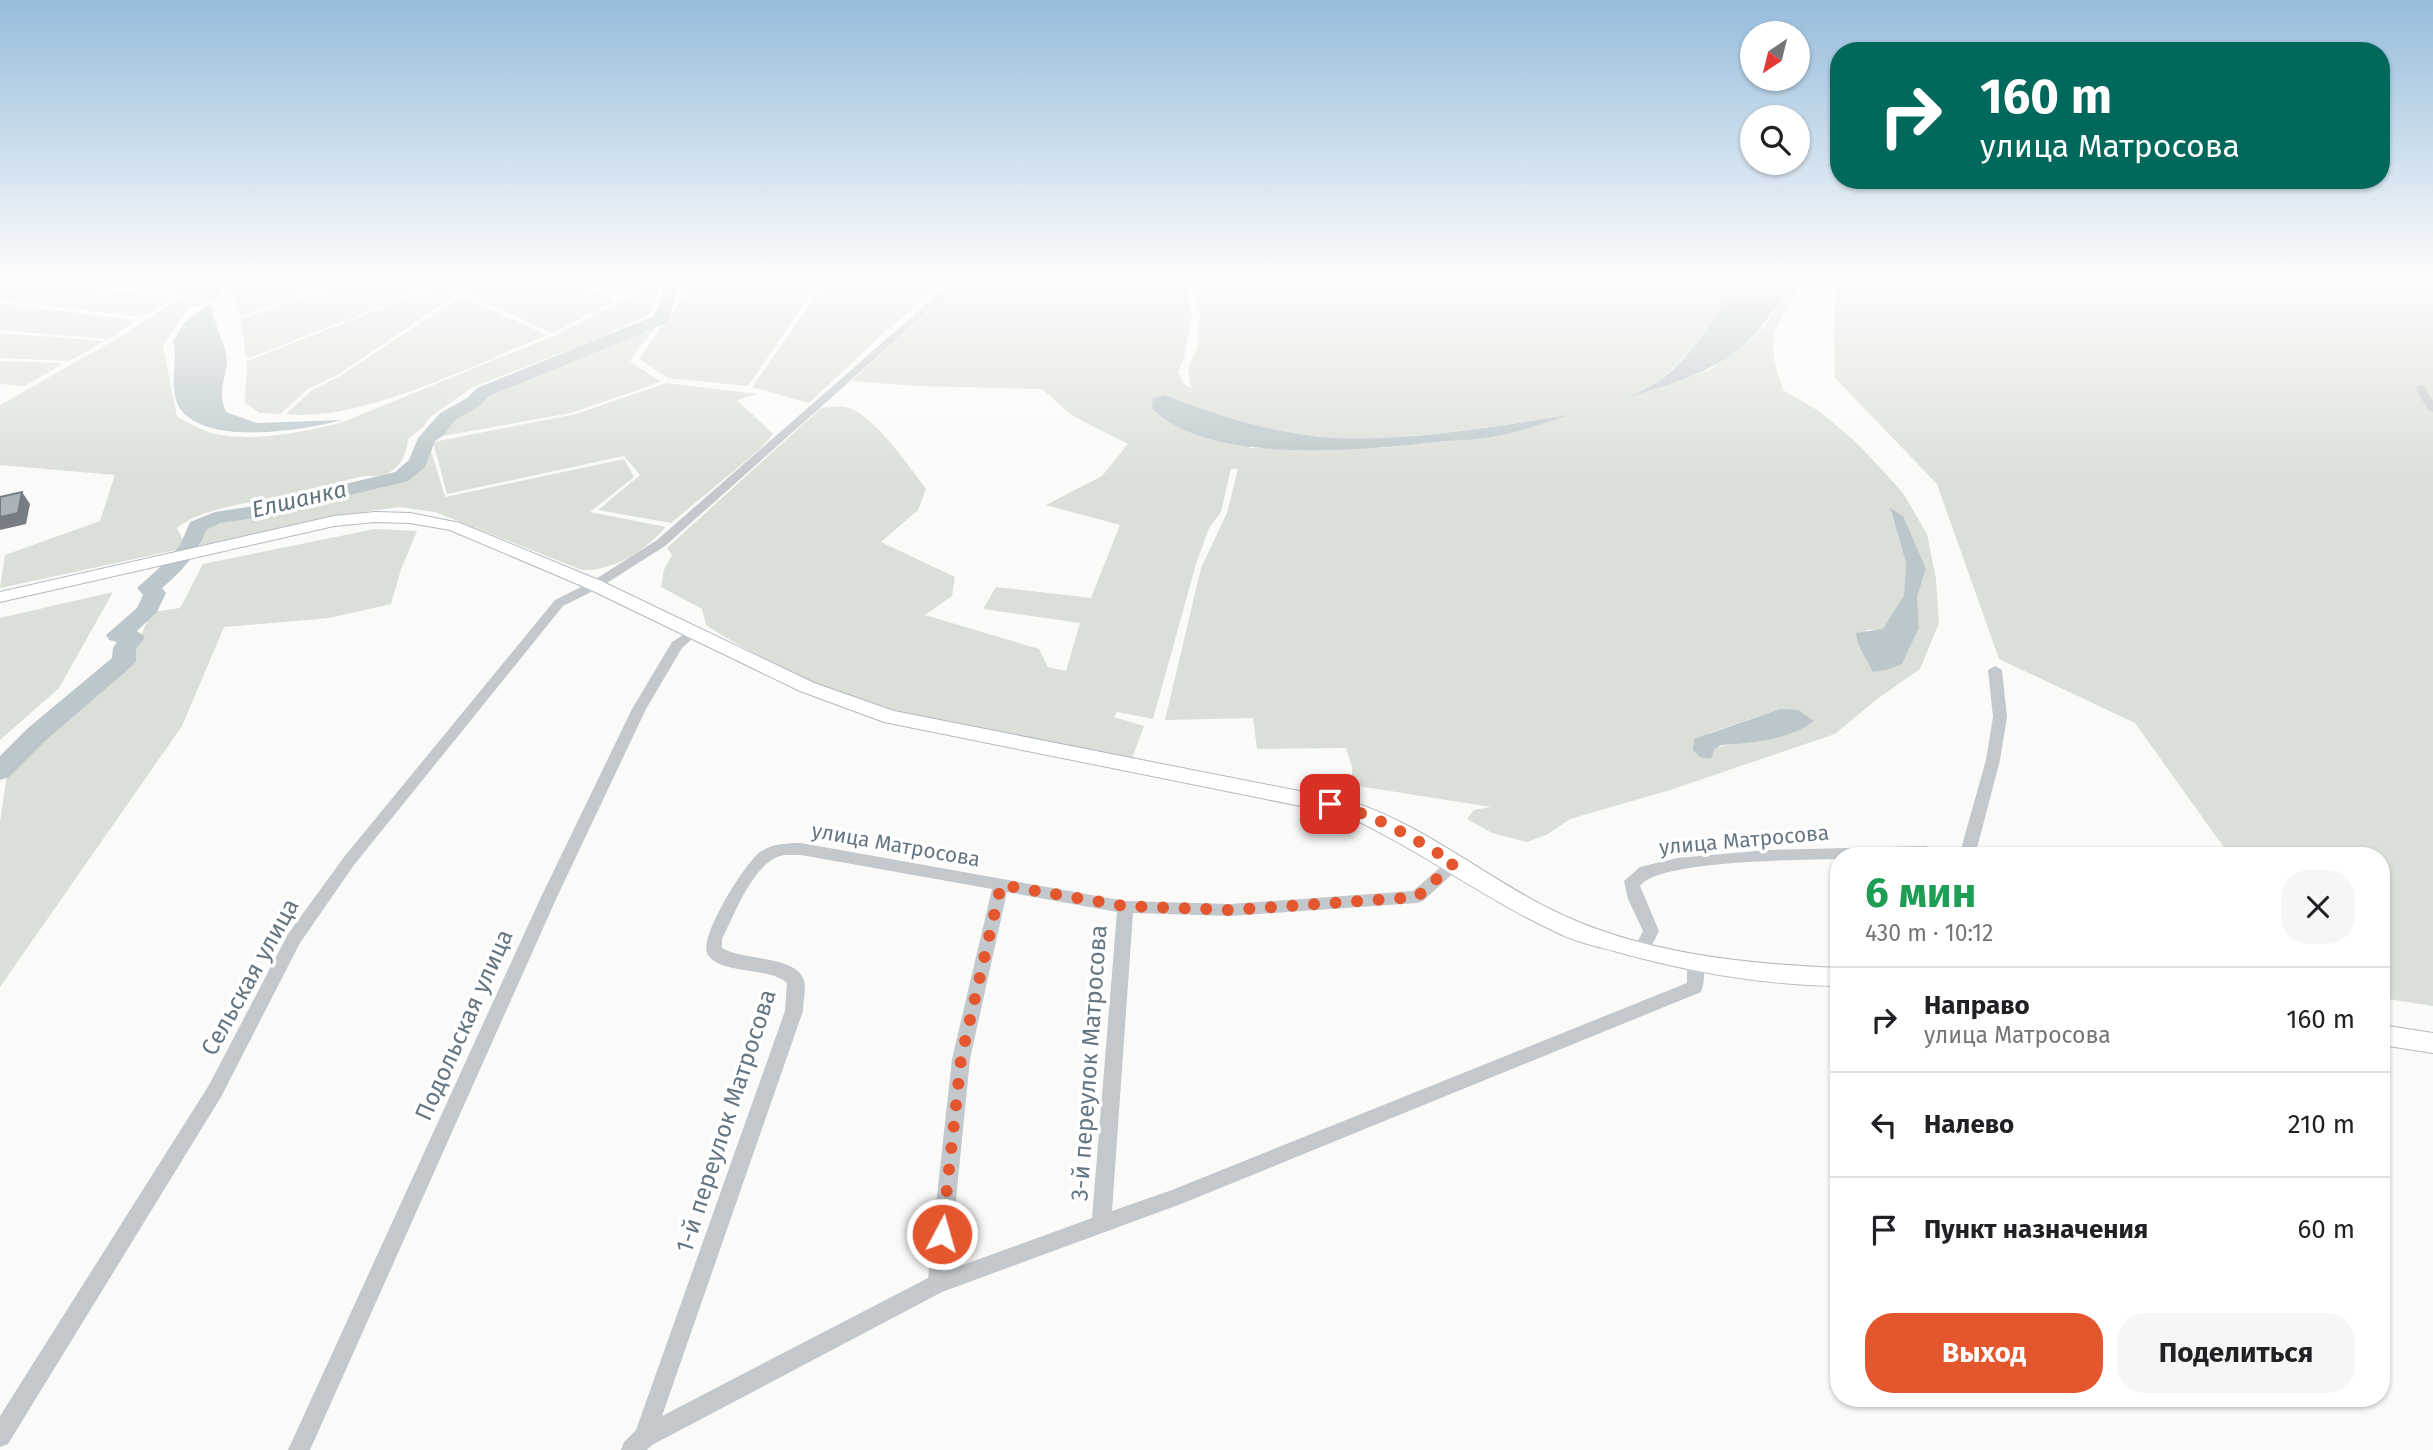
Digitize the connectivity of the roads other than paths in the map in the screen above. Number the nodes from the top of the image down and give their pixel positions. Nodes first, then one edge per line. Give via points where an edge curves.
1 (883, 348) edge
2 (2420, 388) dead end
3 (2433, 409) edge
4 (595, 585) junction
5 (0, 597) edge
6 (694, 632) junction
7 (1995, 670) dead end
8 (1969, 847) edge
9 (776, 851) joint
10 (1830, 853) edge
11 (1454, 863) junction
12 (1001, 885) junction
13 (1125, 906) junction
14 (1641, 950) junction
15 (1695, 962) junction
16 (1830, 977) edge
17 (2390, 1036) edge
18 (2433, 1043) edge
19 (1101, 1224) junction
20 (937, 1284) junction
21 (0, 1436) edge
22 (638, 1444) edge
23 (299, 1450) edge

1 - 4 street, Сельская улица via 662,543
2 - 3 street
4 - 5 main road via 454,526 374,517
4 - 6 main road
4 - 21 street, Сельская улица via 559,603 349,861 294,939 215,1091
6 - 11 main road via 807,687 891,717 1349,808
6 - 23 street, Подольская улица via 677,645 639,709
7 - 8 street via 2000,717
9 - 12 street, улица Матросова via 801,849
9 - 22 street, 1-й переулок Матросова via 757,863 713,945 714,951 728,959 788,972 796,980 794,1011
10 - 14 street, улица Матросова via 1689,862 1637,875 1633,890 1651,931
11 - 13 street, улица Матросова via 1417,897 1230,910
11 - 14 main road via 1570,929
12 - 13 street, улица Матросова
12 - 20 street via 961,1059
13 - 19 street, 3-й переулок Матросова
14 - 15 main road
15 - 16 main road via 1774,975
15 - 19 street via 1695,987
17 - 18 main road
19 - 20 street
20 - 22 street

